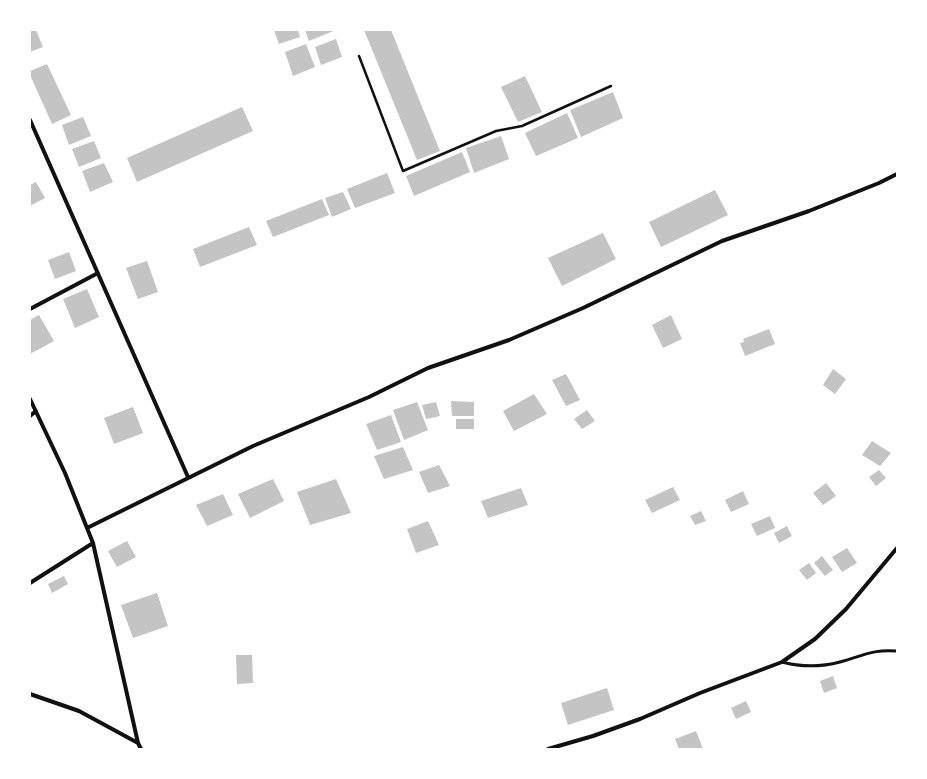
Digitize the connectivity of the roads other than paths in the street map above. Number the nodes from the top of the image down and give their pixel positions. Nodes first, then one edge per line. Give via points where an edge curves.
1 (30, 120) edge
2 (897, 174) edge
3 (98, 273) junction
4 (30, 308) edge
5 (30, 399) edge
6 (36, 411) junction
7 (30, 416) edge
8 (188, 477) junction
9 (87, 528) junction
10 (93, 543) junction
11 (897, 548) edge
12 (30, 584) edge
13 (897, 650) edge
14 (782, 662) junction
15 (30, 694) edge
16 (138, 743) junction
17 (141, 749) edge
18 (548, 749) edge

1 - 3 street
2 - 8 street via 808,211 722,241 583,308 509,340 428,368 369,397 253,446
3 - 4 street
3 - 8 street
5 - 6 street
6 - 7 street
6 - 9 street
8 - 9 street
9 - 10 street
10 - 12 street
10 - 16 street
11 - 14 street via 846,609
13 - 14 lane via 867,652 840,662 822,665 794,666
14 - 18 street via 640,719
15 - 16 street via 79,711
16 - 17 street

